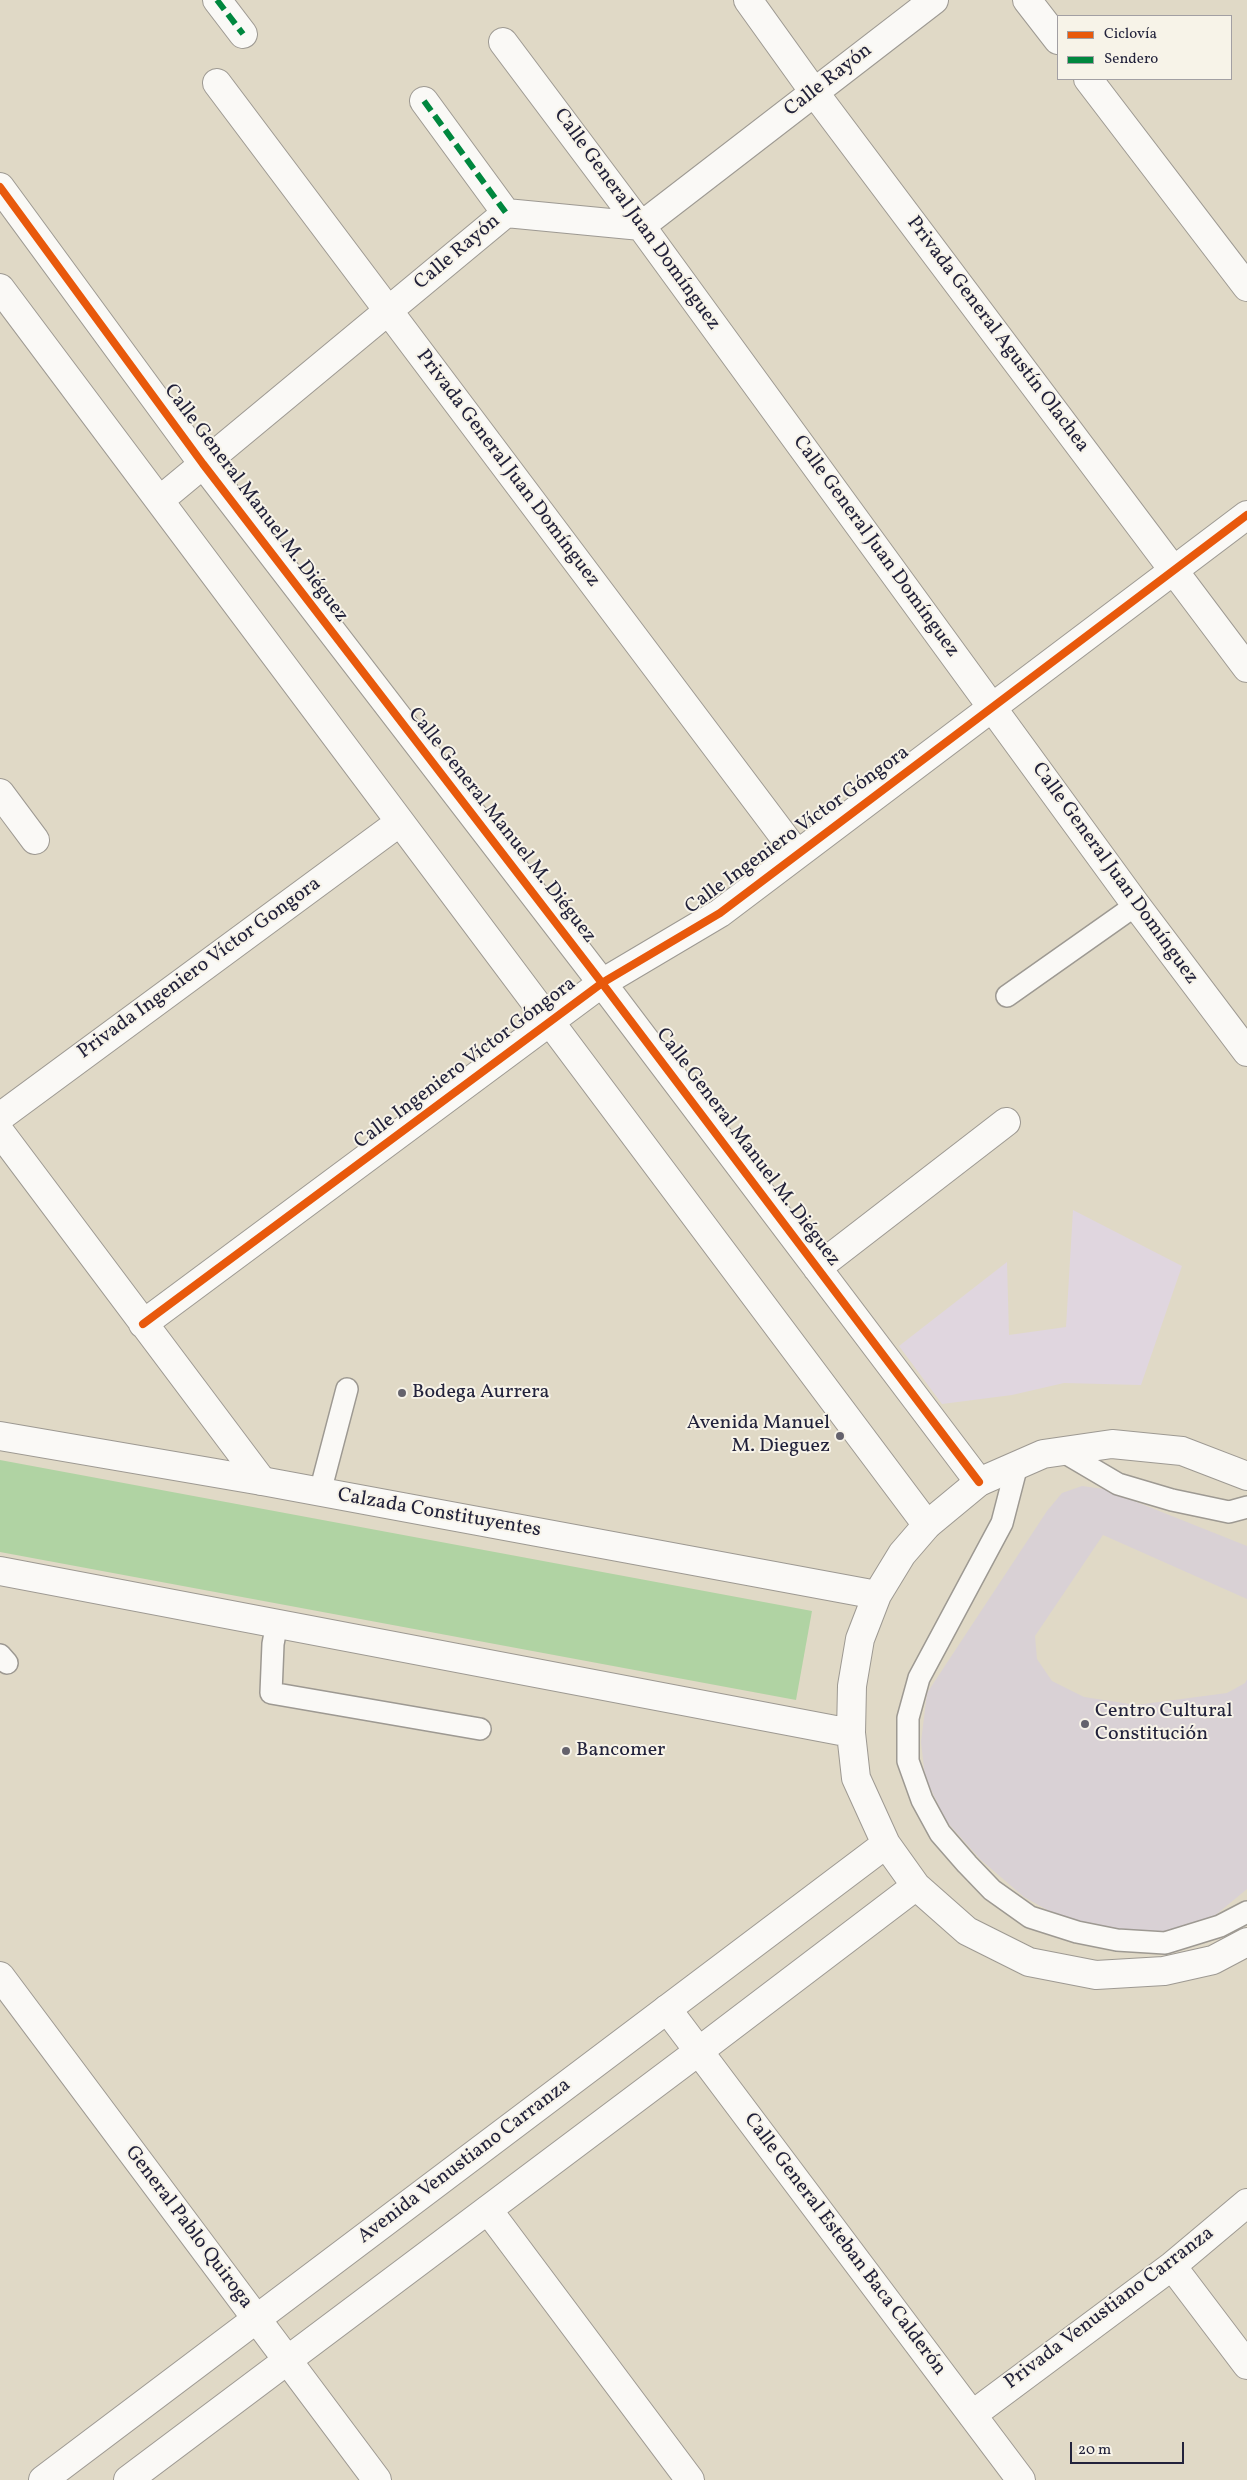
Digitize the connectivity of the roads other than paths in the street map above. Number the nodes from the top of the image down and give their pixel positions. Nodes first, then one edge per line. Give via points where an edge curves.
1 (217, 0) edge
2 (748, 0) edge
3 (934, 0) edge
4 (1027, 0) edge
5 (243, 34) dead end
6 (1057, 39) edge
7 (503, 42) dead end
8 (1089, 80) edge
9 (217, 83) dead end
10 (814, 92) junction
11 (424, 101) dead end
12 (0, 187) edge
13 (506, 212) junction
14 (641, 226) junction
15 (1247, 287) edge
16 (0, 288) edge
17 (388, 311) junction
18 (203, 464) junction
19 (160, 500) junction
20 (1247, 515) edge
21 (1174, 570) junction
22 (1247, 668) edge
23 (992, 707) junction
24 (0, 793) edge
25 (400, 822) junction
26 (35, 840) dead end
27 (797, 854) junction
28 (1136, 905) junction
29 (602, 983) junction
30 (1007, 996) dead end
31 (551, 1023) junction
32 (1247, 1052) edge
33 (0, 1117) edge
34 (1006, 1122) dead end
35 (0, 1132) edge
36 (817, 1268) junction
37 (143, 1324) junction
38 (347, 1389) dead end
39 (0, 1436) edge
40 (1062, 1451) junction
41 (1017, 1465) junction
42 (1247, 1476) edge
43 (262, 1481) junction
44 (979, 1482) junction
45 (320, 1492) junction
46 (1247, 1506) edge
47 (927, 1525) junction
48 (0, 1571) edge
49 (877, 1595) junction
50 (278, 1623) junction
51 (480, 1729) dead end
52 (851, 1733) junction
53 (886, 1844) junction
54 (916, 1886) junction
55 (1247, 1912) edge
56 (1247, 1942) edge
57 (0, 1976) edge
58 (668, 2009) junction
59 (699, 2052) junction
60 (1247, 2203) edge
61 (488, 2210) junction
62 (1172, 2266) junction
63 (256, 2319) junction
64 (287, 2360) junction
65 (1247, 2365) edge
66 (972, 2415) junction
67 (44, 2480) edge
68 (128, 2480) edge
69 (377, 2480) edge
70 (690, 2480) edge
71 (1020, 2480) edge

1 - 5 street
2 - 10 street, Privada General Agustín Olachea
3 - 10 street, Calle Rayón
4 - 6 street
7 - 14 street, Calle General Juan Domínguez
8 - 15 street
9 - 17 street, Privada General Juan Domínguez
10 - 14 street, Calle Rayón
10 - 21 street, Privada General Agustín Olachea
11 - 13 street
12 - 18 street, Calle General Manuel M. Diéguez
13 - 14 street, Calle Rayón
13 - 17 street, Calle Rayón
14 - 23 street, Calle General Juan Domínguez
16 - 19 street
17 - 18 street, Calle Rayón
17 - 27 street, Privada General Juan Domínguez
18 - 19 street, Calle Rayón
18 - 29 street, Calle General Manuel M. Diéguez
19 - 25 street
20 - 21 street, Calle Ingeniero Víctor Góngora
21 - 22 street, Privada General Agustín Olachea
21 - 23 street, Calle Ingeniero Víctor Góngora
23 - 27 street, Calle Ingeniero Víctor Góngora
23 - 28 street, Calle General Juan Domínguez
24 - 26 street
25 - 31 street
25 - 33 street, Privada Ingeniero Víctor Gongora
27 - 29 street, Calle Ingeniero Víctor Góngora via 720,913
28 - 30 lane
28 - 32 street, Calle General Juan Domínguez
29 - 31 street, Calle Ingeniero Víctor Góngora
29 - 36 street, Calle General Manuel M. Diéguez
31 - 37 street, Calle Ingeniero Víctor Góngora
31 - 47 street
34 - 36 street
35 - 37 street
36 - 44 street, Calle General Manuel M. Diéguez
37 - 43 street
38 - 45 lane
39 - 43 street, Calzada Constituyentes
40 - 41 street via 1043,1454
40 - 42 street via 1112,1444 1182,1451
40 - 46 lane via 1118,1484 1229,1512
41 - 44 street
41 - 55 lane via 1002,1522 918,1678 908,1718 908,1761 922,1800 940,1833 966,1864 992,1890 1030,1917 1117,1940 1165,1943 1220,1926
43 - 45 street, Calzada Constituyentes
44 - 47 street
45 - 49 street, Calzada Constituyentes
47 - 49 street via 902,1554
48 - 50 street
49 - 52 street via 860,1639 852,1686
50 - 51 lane via 273,1644 271,1693
50 - 52 street
52 - 53 street via 856,1778
53 - 54 street
53 - 58 street, Avenida Venustiano Carranza
54 - 56 street via 967,1931 1029,1962 1096,1975 1164,1971 1203,1963
54 - 59 street
57 - 63 street, General Pablo Quiroga
58 - 59 street, Calle General Esteban Baca Calderón
58 - 63 street, Avenida Venustiano Carranza
59 - 61 street
59 - 66 street, Calle General Esteban Baca Calderón
60 - 62 street, Privada Venustiano Carranza
61 - 64 street
61 - 70 street
62 - 65 street
62 - 66 street, Privada Venustiano Carranza
63 - 64 street, General Pablo Quiroga
63 - 67 street, Avenida Venustiano Carranza
64 - 68 street
64 - 69 street, General Pablo Quiroga
66 - 71 street, Calle General Esteban Baca Calderón

